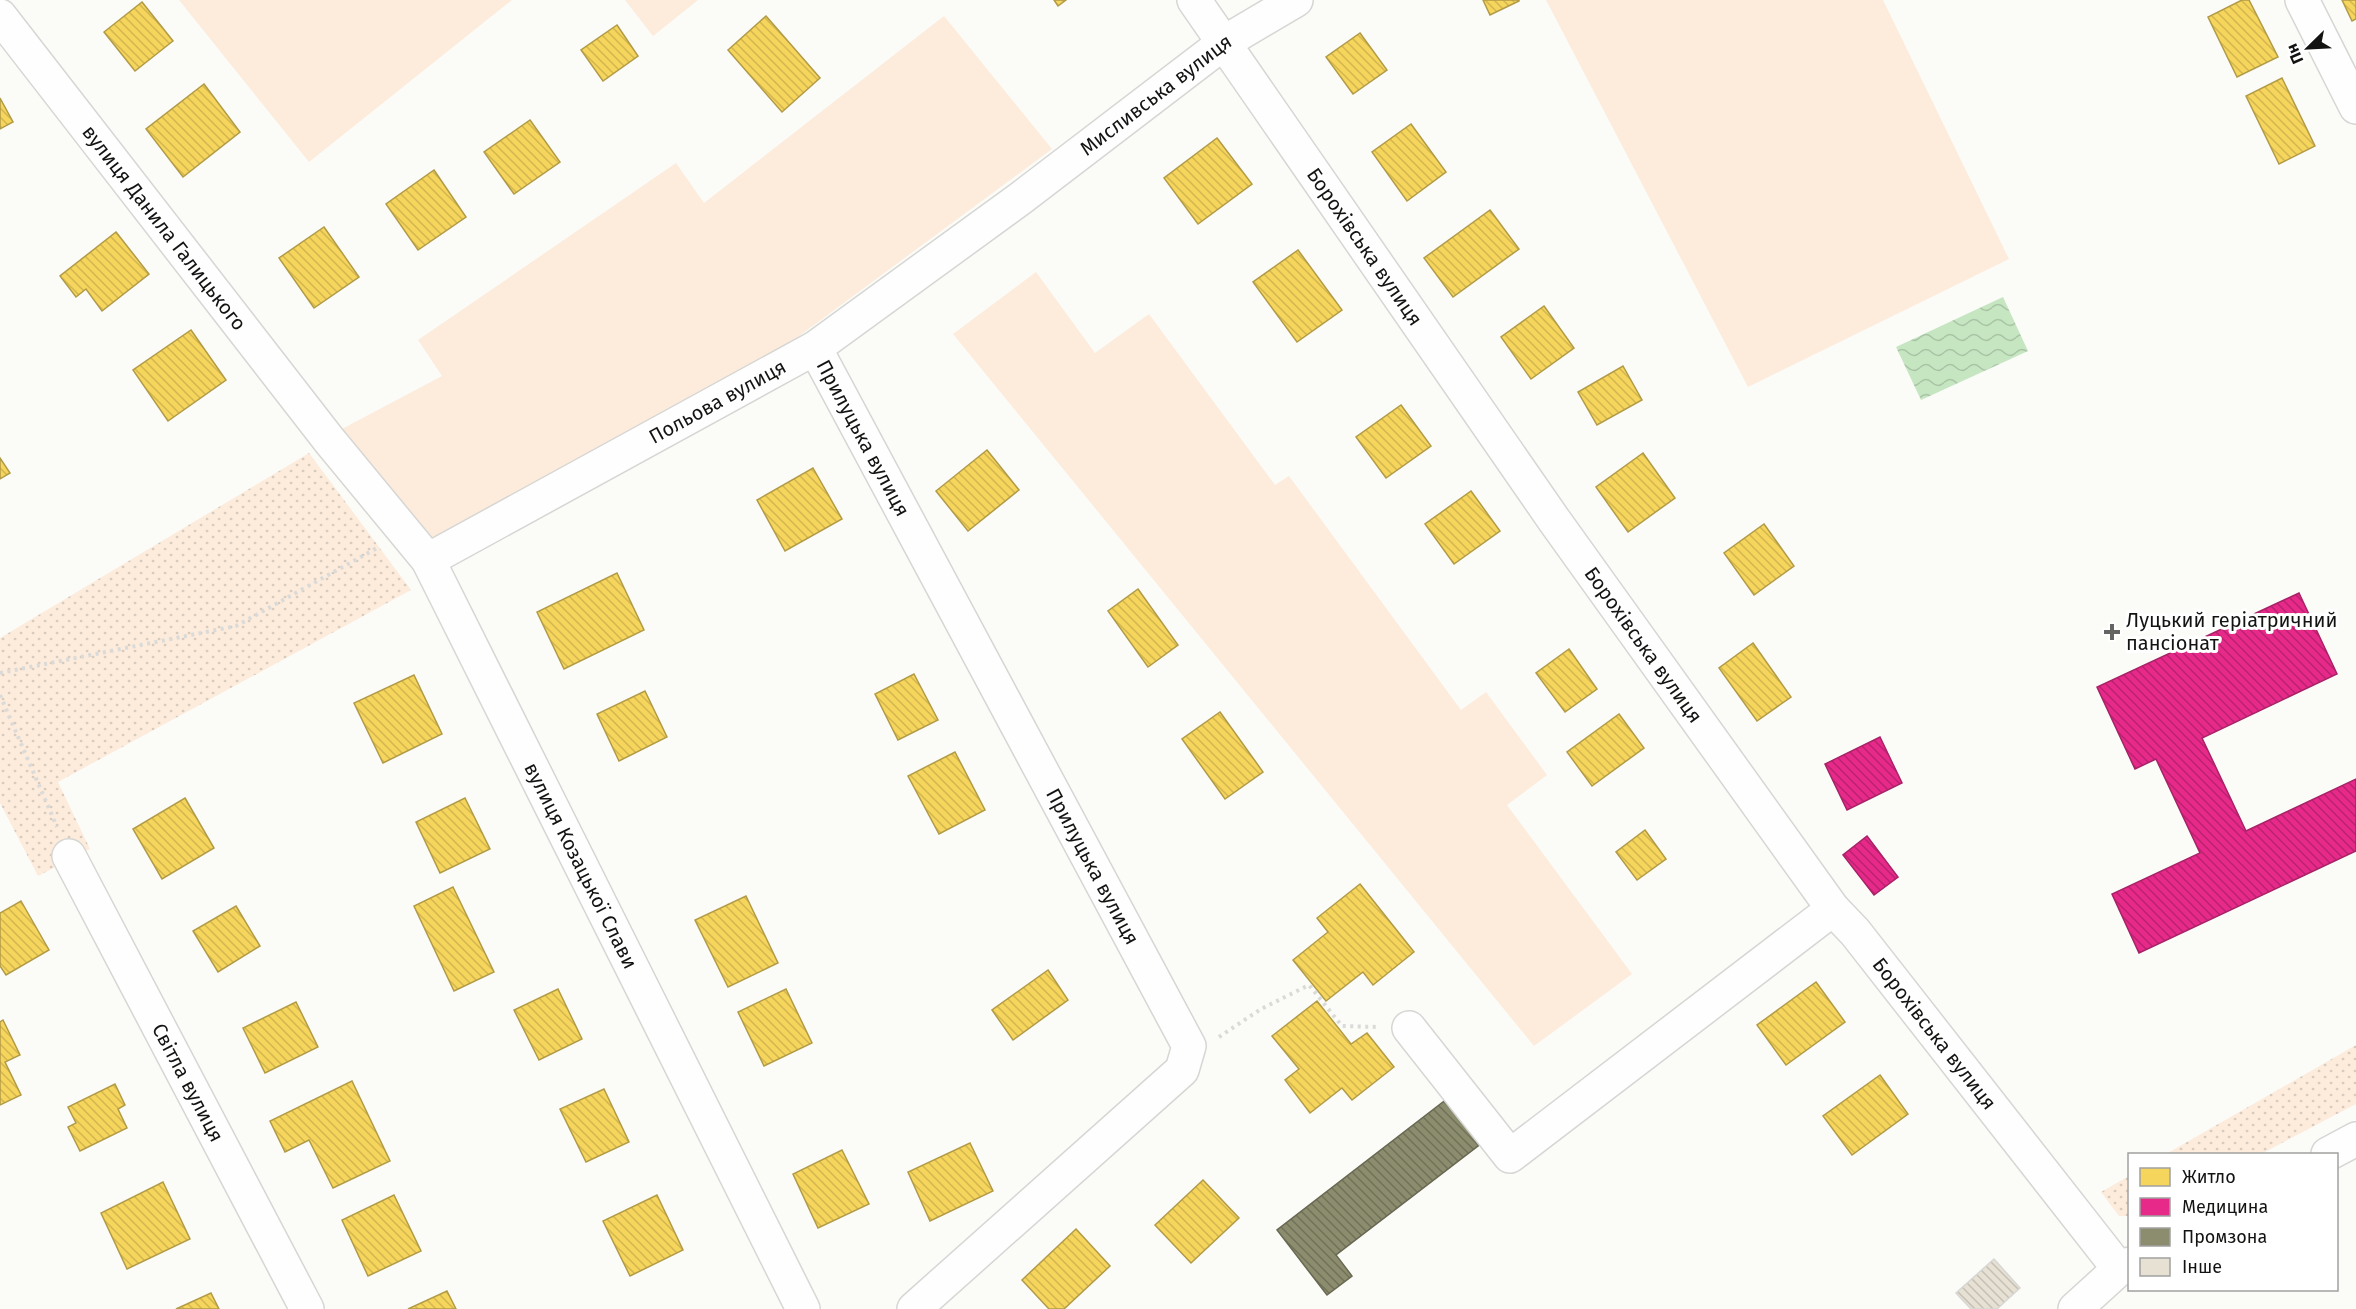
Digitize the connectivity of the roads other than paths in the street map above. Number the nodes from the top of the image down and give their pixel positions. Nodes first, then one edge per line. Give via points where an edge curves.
1 (1194, 0) edge
2 (1296, 0) edge
3 (2301, 0) edge
4 (0, 16) edge
5 (1225, 42) junction
6 (2356, 107) edge
7 (1021, 198) joint
8 (815, 348) junction
9 (329, 440) joint
10 (428, 560) junction
11 (69, 856) road end
12 (1833, 909) junction
13 (1408, 1028) road end
14 (2356, 1139) edge
15 (2332, 1153) edge
16 (2125, 1266) edge
17 (307, 1309) edge
18 (803, 1309) edge
19 (914, 1309) edge
20 (2075, 1309) edge

1 - 5 street, Борохівська вулиця
2 - 5 street, Мисливська вулиця
3 - 6 street
4 - 9 street, вулиця Данила Галицького
5 - 7 street, Мисливська вулиця
5 - 12 street, Борохівська вулиця via 1554,520
7 - 8 street, Польова вулиця
8 - 10 street, Польова вулиця
8 - 19 street, Прилуцька вулиця via 1189,1046 1182,1070
9 - 10 street, вулиця Козацької Слави
10 - 18 street, вулиця Козацької Слави
11 - 17 street, Світла вулиця
12 - 13 street via 1510,1156
12 - 16 street, Борохівська вулиця
14 - 15 street
16 - 20 street

